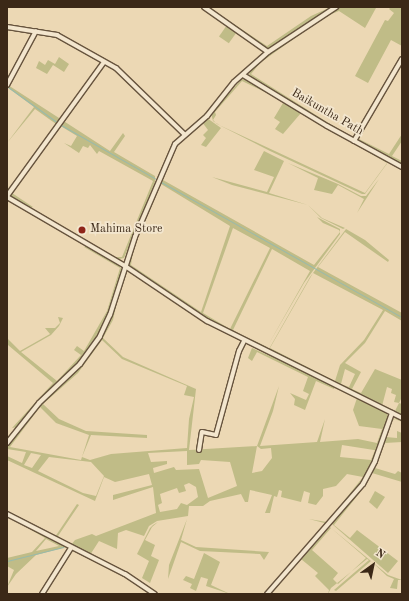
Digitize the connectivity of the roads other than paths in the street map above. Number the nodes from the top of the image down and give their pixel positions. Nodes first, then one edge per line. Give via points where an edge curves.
1 (204, 7) edge
2 (336, 7) edge
3 (7, 27) edge
4 (36, 31) junction
5 (268, 52) junction
6 (402, 59) edge
7 (104, 62) junction
8 (243, 75) junction
9 (7, 85) edge
10 (184, 134) junction
11 (354, 141) junction
12 (402, 167) edge
13 (7, 197) edge
14 (125, 266) junction
15 (244, 341) junction
16 (392, 413) junction
17 (402, 418) edge
18 (7, 443) edge
19 (199, 450) dead end
20 (7, 514) edge
21 (71, 548) junction
22 (42, 594) edge
23 (155, 594) edge
24 (267, 594) edge

1 - 5 street
2 - 5 street
3 - 4 street
4 - 7 street via 57,35
4 - 9 street
5 - 8 street
6 - 11 street
7 - 10 street via 124,74
7 - 13 street
8 - 10 street via 206,116
8 - 11 street, Baikuntha Path
10 - 14 street via 168,156
11 - 12 street, Baikuntha Path
13 - 14 street
14 - 15 street via 203,319
14 - 18 street via 110,315 94,347 72,374 31,412
15 - 16 street
15 - 19 street via 239,350 216,435 202,432
16 - 17 street
16 - 24 street via 375,461 363,484
20 - 21 street
21 - 22 street
21 - 23 street via 131,578

